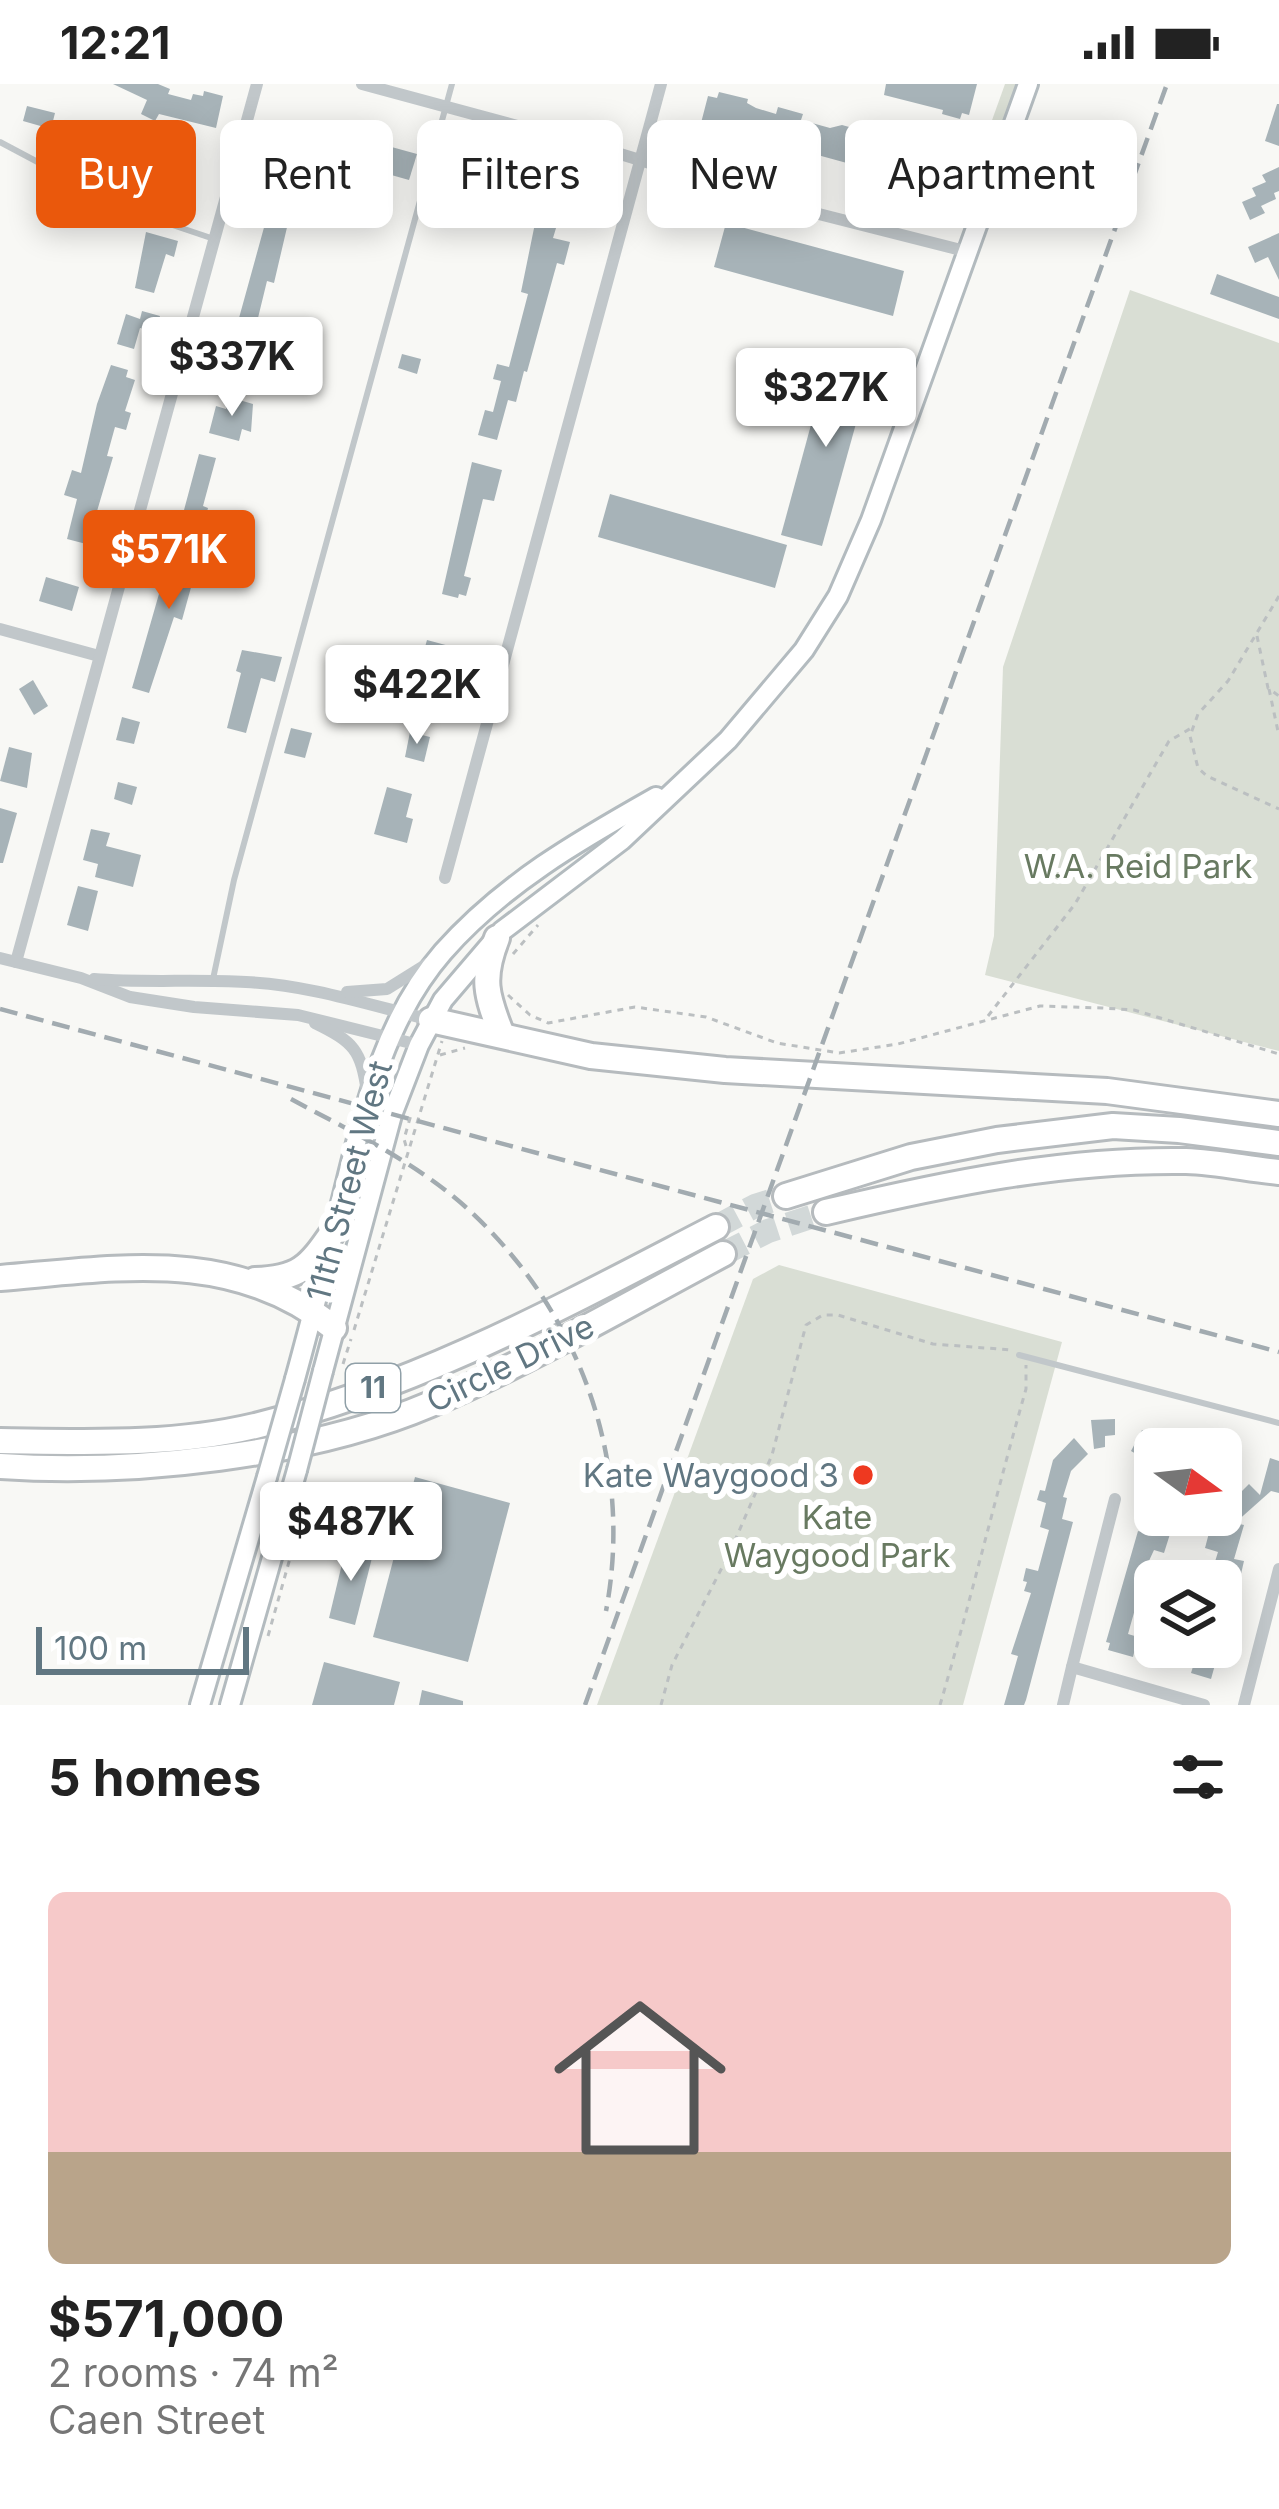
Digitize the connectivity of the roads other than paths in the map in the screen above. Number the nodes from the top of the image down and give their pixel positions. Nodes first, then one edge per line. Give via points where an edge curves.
1 (257, 84) edge
2 (362, 84) edge
3 (452, 84) edge
4 (661, 84) edge
5 (1028, 84) edge
6 (446, 105) junction
7 (0, 142) edge
8 (640, 160) junction
9 (214, 239) junction
10 (969, 252) junction
11 (0, 629) edge
12 (99, 656) junction
13 (682, 782) junction
14 (445, 878) dead end
15 (497, 938) junction
16 (442, 953) junction
17 (0, 958) edge
18 (16, 962) junction
19 (81, 978) junction
20 (213, 982) junction
21 (334, 993) junction
22 (400, 1012) junction
23 (298, 1015) junction
24 (441, 1022) junction
25 (502, 1035) junction
26 (389, 1037) junction
27 (419, 1045) junction
28 (368, 1098) junction
29 (1279, 1114) edge
30 (1279, 1143) edge
31 (1279, 1172) edge
32 (786, 1196) tunnel mouth
33 (826, 1212) tunnel mouth
34 (716, 1227) tunnel mouth
35 (333, 1232) junction
36 (723, 1254) tunnel mouth
37 (0, 1278) edge
38 (246, 1280) junction
39 (314, 1311) junction
40 (334, 1328) junction
41 (1019, 1355) road end
42 (1279, 1423) edge
43 (0, 1441) edge
44 (0, 1466) edge
45 (1114, 1499) dead end
46 (1279, 1569) edge
47 (1072, 1667) junction
48 (200, 1705) edge
49 (230, 1705) edge
50 (1063, 1705) edge
51 (1204, 1705) edge
52 (1244, 1705) edge

1 - 9 street
2 - 6 street
3 - 6 lane
4 - 8 street
5 - 10 main road, 11th Street West
6 - 8 street
6 - 20 lane
7 - 9 lane via 128,210
8 - 10 street
8 - 14 street
9 - 12 street
10 - 13 main road, 11th Street West via 838,596 759,706
11 - 12 street
12 - 18 street
13 - 15 main road, 11th Street West via 622,841
13 - 16 main road, 11th Street West via 528,873
15 - 24 main road, 11th Street West
15 - 25 highway via 484,970
16 - 21 street via 388,988
16 - 22 main road, 11th Street West
17 - 18 street
18 - 19 street
19 - 20 street
19 - 23 street via 130,997
20 - 21 street
21 - 22 street
22 - 24 street
22 - 26 main road, 11th Street West
23 - 26 street
23 - 28 street via 355,1047
24 - 25 highway
24 - 27 main road, 11th Street West
25 - 29 highway via 613,1059 1107,1091
26 - 27 street
26 - 28 main road, 11th Street West
27 - 40 main road, 11th Street West via 382,1147
28 - 35 main road, 11th Street West
30 - 32 highway via 1114,1126 911,1156
31 - 33 highway via 1190,1161 1085,1164 973,1178
34 - 43 highway, Circle Drive / 11 via 444,1361 254,1426 134,1443
35 - 38 highway via 310,1266 282,1279
35 - 39 main road, 11th Street West
36 - 44 highway, Circle Drive / 11 via 494,1374 364,1427 219,1458
37 - 38 highway via 149,1266
38 - 39 highway
39 - 40 highway
39 - 48 main road, 11th Street West, bridge
40 - 49 main road, 11th Street West, bridge via 333,1369
41 - 42 lane
45 - 47 street
46 - 52 street
47 - 50 street
47 - 51 street

